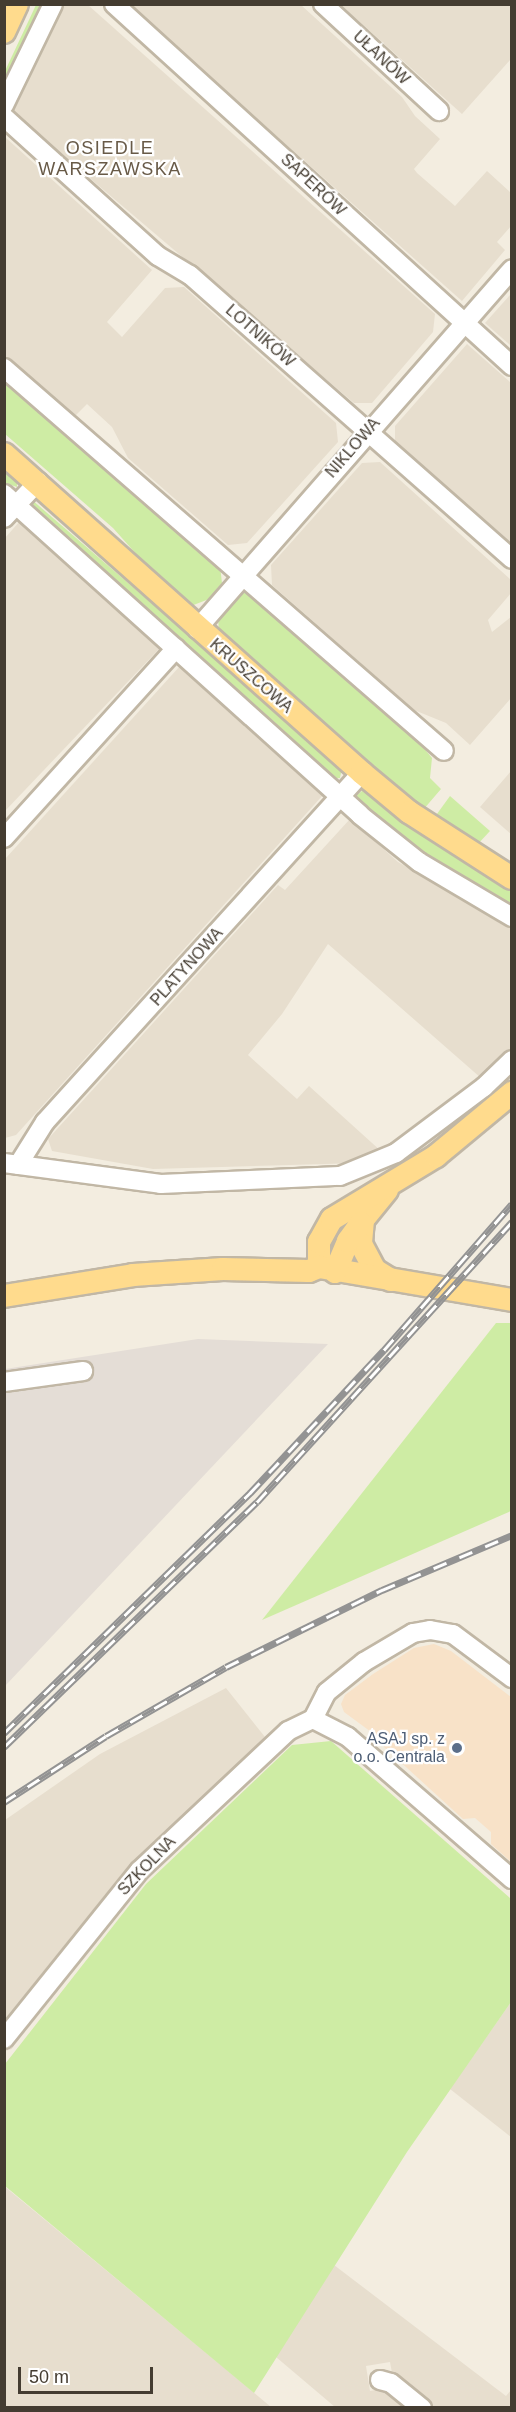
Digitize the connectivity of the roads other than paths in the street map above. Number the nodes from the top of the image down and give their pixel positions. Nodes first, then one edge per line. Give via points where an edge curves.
1 (18, 4) edge
2 (53, 4) edge
3 (114, 4) edge
4 (323, 4) edge
5 (4, 32) edge
6 (4, 105) edge
7 (439, 111) dead end
8 (4, 117) edge
9 (512, 270) edge
10 (463, 323) junction
11 (512, 366) edge
12 (4, 368) edge
13 (367, 430) junction
14 (4, 454) edge
15 (38, 482) junction
16 (9, 506) edge
17 (512, 559) edge
18 (242, 575) junction
19 (197, 629) junction
20 (176, 648) junction
21 (444, 751) dead end
22 (362, 773) junction
23 (341, 798) junction
24 (4, 838) edge
25 (512, 878) edge
26 (512, 917) edge
27 (512, 1060) edge
28 (512, 1093) edge
29 (11, 1164) edge
30 (389, 1188) junction
31 (363, 1220) junction
32 (327, 1269) junction
33 (395, 1281) junction
34 (4, 1296) edge
35 (512, 1300) edge
36 (83, 1371) dead end
37 (4, 1382) edge
38 (512, 1678) edge
39 (313, 1719) junction
40 (512, 1879) edge
41 (4, 2039) edge
42 (380, 2380) dead end
43 (422, 2408) edge

1 - 5 main road
2 - 6 street
3 - 10 street, SAPERÓW
4 - 7 street, UŁANÓW
8 - 13 street, LOTNIKÓW via 158,256 190,274
9 - 10 street, NIKLOWA
10 - 11 street, SAPERÓW
10 - 13 street, NIKLOWA
12 - 18 street
13 - 17 street, LOTNIKÓW
13 - 18 street, NIKLOWA
14 - 15 main road, KRUSZCOWA
15 - 16 street
15 - 19 main road, KRUSZCOWA
16 - 20 street
18 - 19 street, NIKLOWA
18 - 21 street
19 - 22 main road, KRUSZCOWA
20 - 23 street
20 - 24 street
22 - 23 street, PLATYNOWA
22 - 25 main road, KRUSZCOWA via 409,812
23 - 26 street via 419,862
23 - 29 street, PLATYNOWA
27 - 29 street via 417,1138 350,1174 161,1184
28 - 30 main road via 455,1142
30 - 31 main road
30 - 32 main road via 358,1201 333,1219 319,1242
31 - 32 main road
31 - 33 main road via 361,1244 365,1257 380,1274
32 - 33 main road
32 - 34 main road via 223,1269 133,1275
33 - 35 main road
36 - 37 street
38 - 39 street via 453,1635 430,1630 414,1633 364,1662 327,1692
39 - 40 street via 348,1737
39 - 41 street, SZKOLNA via 288,1731 140,1871
42 - 43 street via 391,2383

